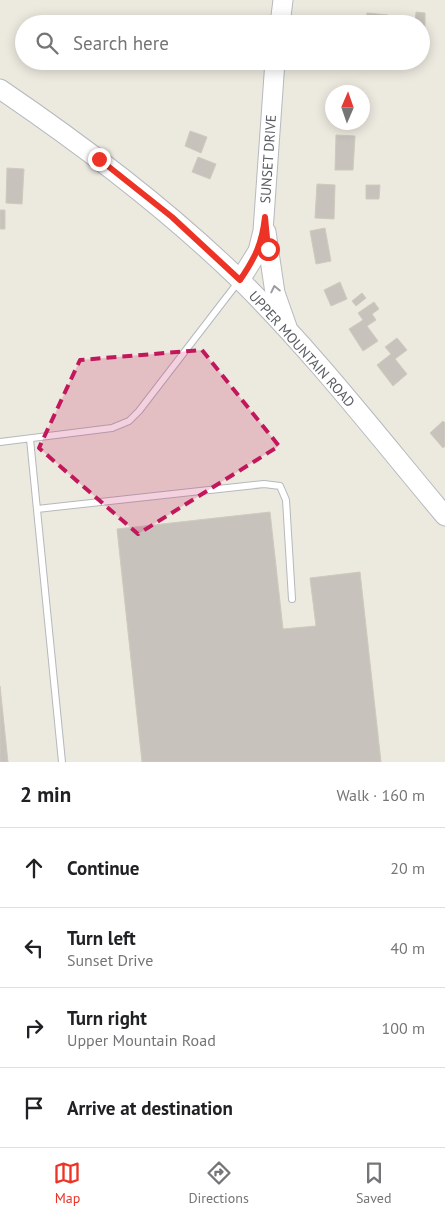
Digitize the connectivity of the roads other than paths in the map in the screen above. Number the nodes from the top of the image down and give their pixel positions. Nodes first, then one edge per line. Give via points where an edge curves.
1 (283, 0) edge
2 (281, 15) edge
3 (274, 70) edge
4 (0, 89) edge
5 (265, 217) junction
6 (240, 280) junction
7 (290, 335) junction
8 (30, 439) junction
9 (0, 442) edge
10 (37, 510) junction
11 (445, 516) edge
12 (292, 599) dead end
13 (62, 762) edge

1 - 2 street
3 - 5 street, SUNSET DRIVE
4 - 6 street, UPPER MOUNTAIN ROAD via 120,175 172,217
5 - 6 street, SUNSET DRIVE via 258,251
7 -> 5 street via 275,293
6 - 7 street, UPPER MOUNTAIN ROAD
6 - 8 lane via 129,421 112,428
7 - 11 street, UPPER MOUNTAIN ROAD
8 - 9 lane
8 - 10 lane
10 - 12 lane via 264,484 280,486 286,500
10 - 13 lane

